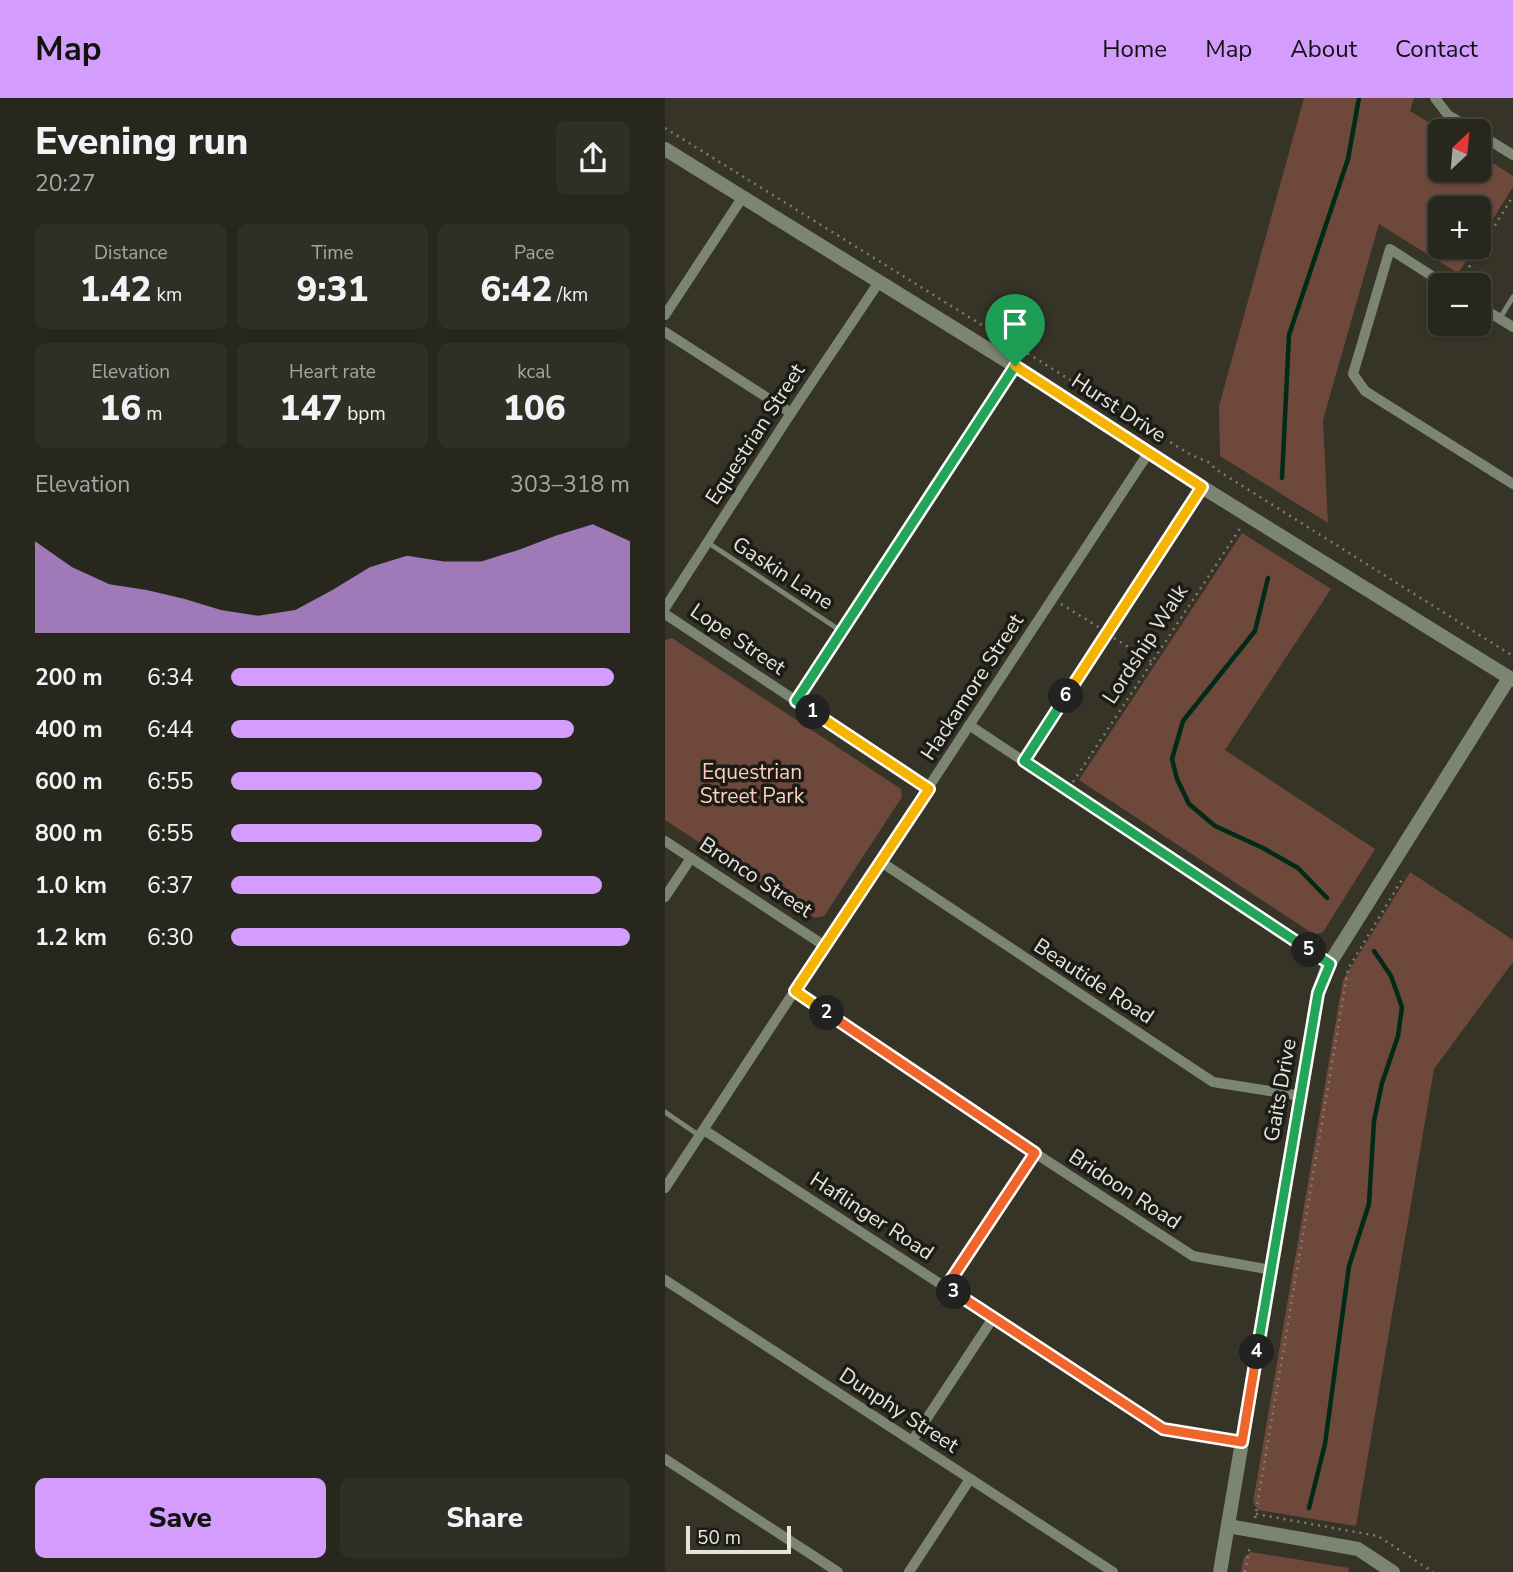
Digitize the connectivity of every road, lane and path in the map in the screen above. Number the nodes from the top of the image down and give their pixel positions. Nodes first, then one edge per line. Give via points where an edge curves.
1 (1435, 98) edge
2 (1455, 119) edge
3 (665, 128) edge
4 (1491, 141) edge
5 (665, 150) edge
6 (1513, 155) edge
7 (1513, 196) edge
8 (742, 198) junction
9 (1428, 273) edge
10 (1465, 273) edge
11 (879, 282) junction
12 (1513, 297) edge
13 (1491, 314) edge
14 (665, 315) edge
15 (1499, 319) junction
16 (1513, 327) edge
17 (665, 332) edge
18 (1015, 366) junction
19 (791, 413) junction
20 (1149, 452) junction
21 (1513, 484) edge
22 (1202, 487) junction
23 (1249, 515) junction
24 (707, 542) junction
25 (665, 608) edge
26 (665, 614) edge
27 (841, 631) junction
28 (1513, 656) edge
29 (1511, 679) edge
30 (796, 701) junction
31 (969, 725) junction
32 (1024, 761) junction
33 (929, 789) junction
34 (1068, 790) junction
35 (665, 841) edge
36 (691, 858) junction
37 (881, 862) junction
38 (1404, 876) dead end
39 (665, 897) edge
40 (825, 946) junction
41 (1330, 964) junction
42 (795, 991) junction
43 (1301, 1096) junction
44 (665, 1112) edge
45 (702, 1133) junction
46 (1035, 1153) junction
47 (665, 1188) edge
48 (1272, 1270) junction
49 (665, 1279) edge
50 (946, 1287) junction
51 (993, 1318) junction
52 (912, 1441) junction
53 (1242, 1442) junction
54 (665, 1459) edge
55 (970, 1479) junction
56 (1228, 1526) junction
57 (1253, 1531) junction
58 (1221, 1565) edge
59 (838, 1572) edge
60 (909, 1572) edge
61 (1113, 1572) edge
62 (1245, 1572) edge
63 (1393, 1572) edge

1 - 2 street
3 - 28 path
4 - 6 street
5 - 8 street, Hurst Drive
7 - 10 path
8 - 11 street, Hurst Drive
8 - 14 street
9 - 21 street via 1390,249 1353,374 1364,391
11 - 18 street, Hurst Drive
11 - 19 street, Equestrian Street
12 - 15 lane
13 - 15 street
15 - 16 street
17 - 19 street
18 - 20 street, Hurst Drive
18 - 27 street
19 - 24 street, Equestrian Street
20 - 22 street, Hurst Drive
20 - 31 street, Hackamore Street
22 - 23 street, Hurst Drive
22 - 32 lane
23 - 29 street, Hurst Drive
23 - 34 path, Lordship Walk
24 - 25 street, Equestrian Street
24 - 27 lane, Gaskin Lane
26 - 30 street, Lope Street
27 - 30 street
29 - 41 street, Gaits Drive
30 - 33 street, Lope Street
31 - 32 street
31 - 33 street, Hackamore Street
32 - 34 street
33 - 37 street, Hackamore Street
34 - 41 street
35 - 36 street, Bronco Street
36 - 39 street
36 - 40 street, Bronco Street
37 - 40 street, Hackamore Street
37 - 43 street, Beautide Road via 1213,1082
38 - 57 path via 1348,969
40 - 42 street, Hackamore Street
41 - 43 street, Gaits Drive via 1318,993
42 - 45 street, Hackamore Street
42 - 46 street, Bridoon Road
43 - 48 street, Gaits Drive
44 - 45 lane, Haflinger Road
45 - 47 street, Hackamore Street
45 - 50 street, Haflinger Road
46 - 48 street, Bridoon Road via 1193,1256
46 - 50 street
48 - 53 street, Gaits Drive
49 - 52 street, Dunphy Street
50 - 51 street, Haflinger Road
51 - 52 street
51 - 53 street, Haflinger Road via 1163,1429
52 - 55 street, Dunphy Street
53 - 56 street, Gaits Drive
54 - 59 street
55 - 60 street
55 - 61 street, Dunphy Street
56 - 57 street
56 - 58 street, Gaits Drive
57 - 62 path
57 - 63 street via 1358,1549

